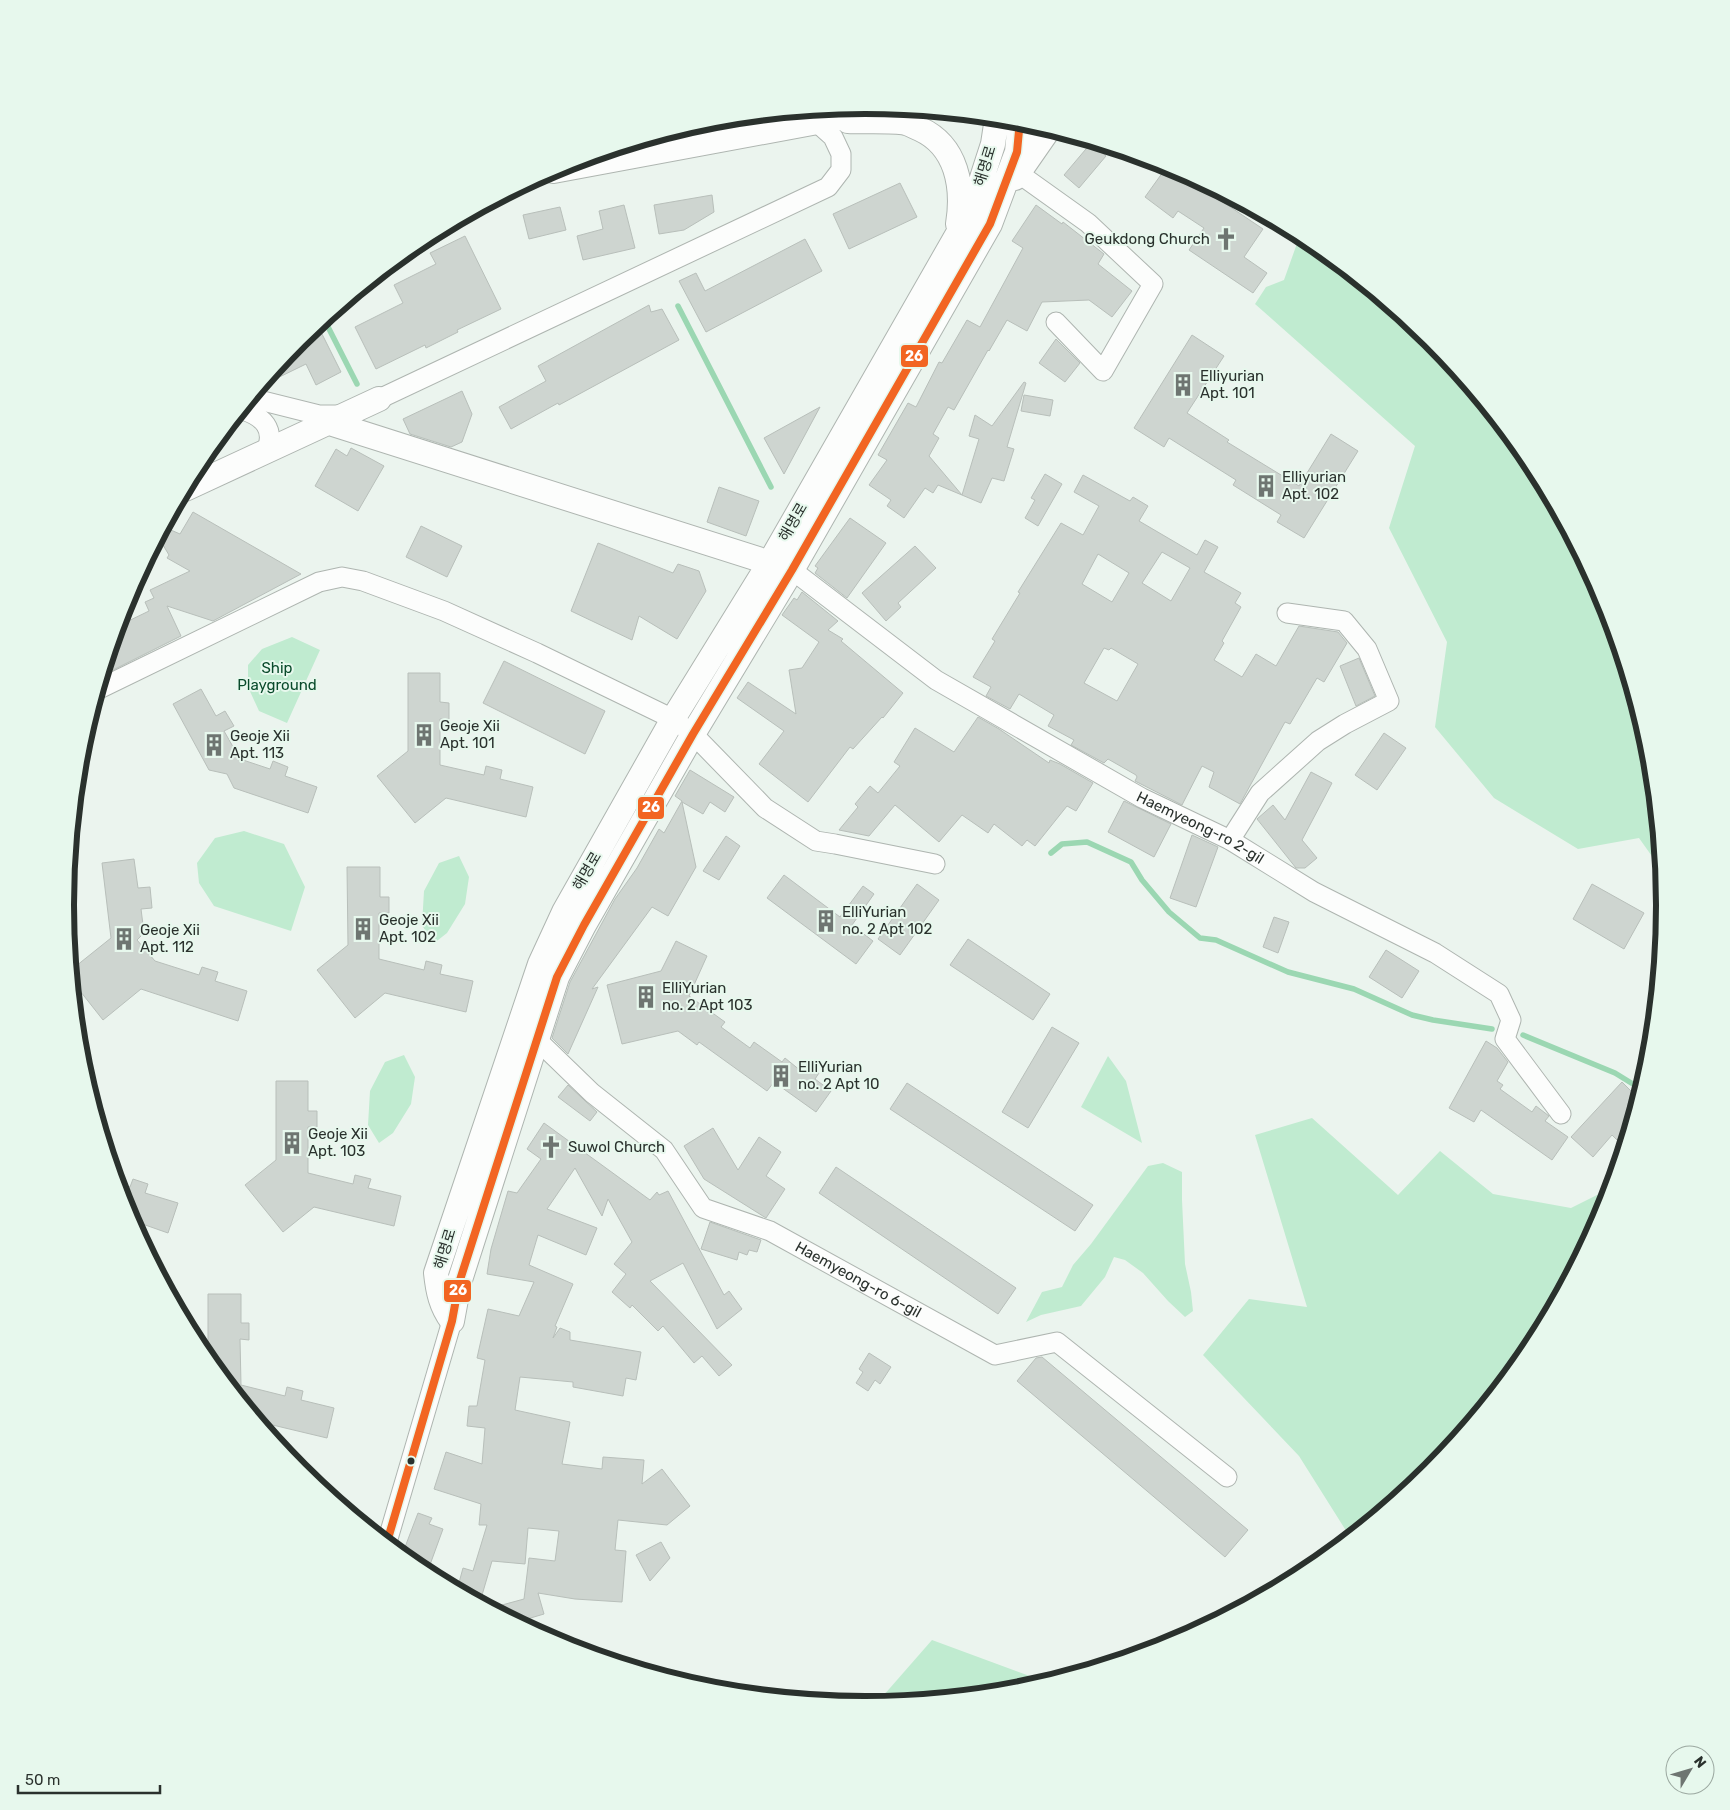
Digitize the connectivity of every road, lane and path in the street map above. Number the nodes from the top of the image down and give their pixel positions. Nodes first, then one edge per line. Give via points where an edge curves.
1 (846, 114) edge
2 (814, 120) junction
3 (996, 125) edge
4 (1019, 129) edge
5 (1045, 135) edge
6 (599, 160) edge
7 (1018, 173) junction
8 (999, 202) junction
9 (955, 238) junction
10 (1056, 322) dead end
11 (256, 399) edge
12 (379, 400) joint
13 (247, 411) edge
14 (338, 419) junction
15 (266, 452) junction
16 (195, 484) edge
17 (781, 566) junction
18 (1287, 613) dead end
19 (105, 686) edge
20 (673, 719) junction
21 (693, 734) junction
22 (1230, 840) junction
23 (934, 864) dead end
24 (519, 1023) junction
25 (537, 1040) junction
26 (1561, 1114) dead end
27 (452, 1321) junction
28 (1227, 1477) dead end
29 (388, 1537) edge

1 - 2 main road
2 - 6 main road
2 - 9 street via 906,123 932,135 950,155 959,182 960,208
2 - 12 street via 833,137 841,154 841,170 828,187
3 - 9 street, 해명로 via 972,209
4 - 8 street, 해명로 via 1017,152
5 - 7 street
7 - 8 street
7 - 10 street via 1088,223 1153,284 1103,371
8 - 17 street, 해명로 via 972,256
9 - 17 street, 해명로
11 - 14 street
12 - 14 street
13 - 15 street via 262,421 271,433
14 - 15 street
14 - 17 street
15 - 16 street
17 - 20 street, 해명로
17 - 21 street, 해명로
17 - 22 street, Haemyeong-ro 2-gil via 936,680 1142,798
18 - 22 street via 1344,621 1367,649 1389,701 1318,741 1260,793
19 - 20 street via 297,591 319,582 342,578 363,582 444,611
20 - 21 street
20 - 24 street, 해명로 via 564,912 540,964
21 - 23 street via 766,808 816,841
21 - 25 street, 해명로 via 557,977
22 - 26 street, Haemyeong-ro 2-gil via 1314,892 1435,952 1499,994 1511,1020 1505,1039
24 - 25 street, Haemyeong-ro 6-gil
24 - 27 street, 해명로 via 436,1273 438,1291
25 - 27 street, 해명로 via 459,1283
25 - 28 street, Haemyeong-ro 6-gil via 592,1093 664,1150 703,1208 770,1231 995,1355 1057,1342
27 - 29 street

